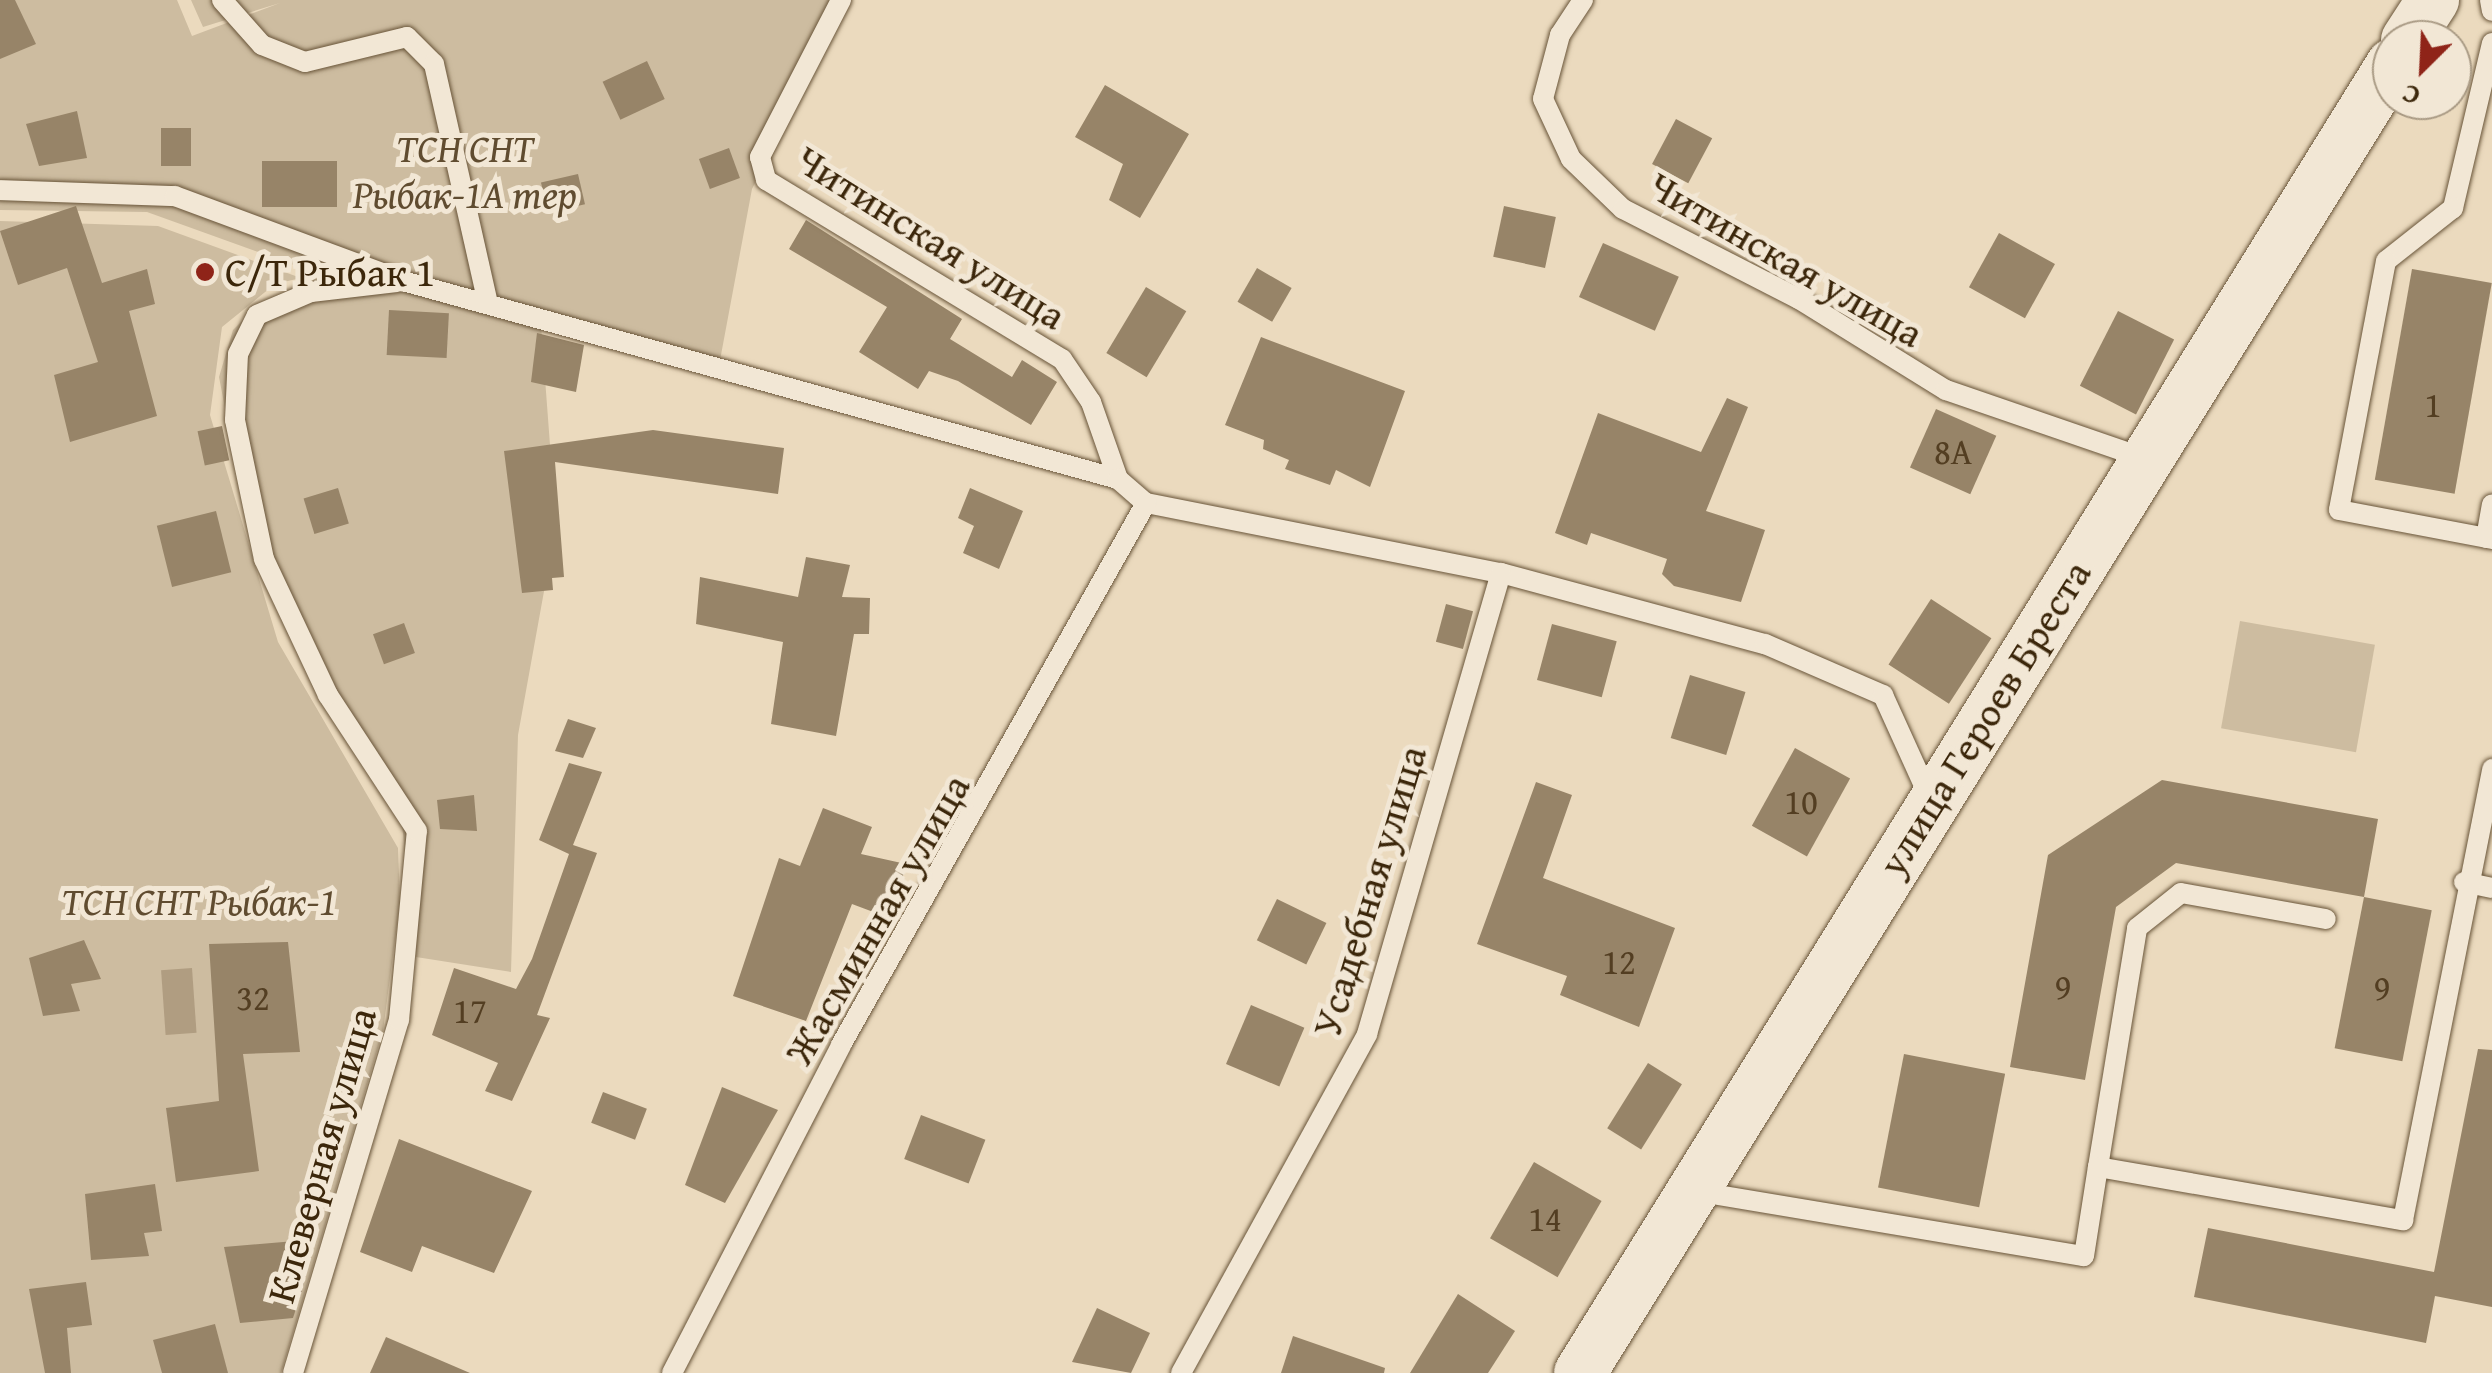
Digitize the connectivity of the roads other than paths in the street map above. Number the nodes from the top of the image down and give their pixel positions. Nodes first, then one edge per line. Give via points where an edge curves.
1 (222, 0) edge
2 (842, 0) edge
3 (1583, 0) edge
4 (2490, 0) edge
5 (2492, 10) edge
6 (2492, 43) edge
7 (2372, 96) edge
8 (0, 190) edge
9 (403, 282) junction
10 (487, 300) junction
11 (2144, 458) junction
12 (1118, 479) junction
13 (1146, 503) junction
14 (2492, 505) edge
15 (2489, 539) edge
16 (1501, 573) junction
17 (2492, 769) edge
18 (1932, 804) junction
19 (2464, 882) junction
20 (2492, 888) edge
21 (2326, 920) dead end
22 (2098, 1167) junction
23 (1692, 1190) junction
24 (293, 1373) edge
25 (672, 1373) edge
26 (1181, 1373) edge
27 (1580, 1373) edge

1 - 10 lane via 262,45 305,62 407,37 434,64
2 - 12 lane, Читинская улица via 760,158 766,180 1062,359 1090,402
3 - 11 lane, Читинская улица via 1560,35 1542,99 1571,160 1623,209 1798,299 1946,390
4 - 5 lane
6 - 15 lane via 2453,208 2386,261 2339,510
7 - 11 street, улица Героев Бреста
8 - 9 lane via 175,196
9 - 10 lane
9 - 24 lane, Клеверная улица via 311,292 257,315 238,354 235,420 264,559 328,695 416,831 395,1039
10 - 12 lane
11 - 18 street, улица Героев Бреста
12 - 13 lane
13 - 16 lane
13 - 25 lane, Жасминная улица via 842,1045
14 - 15 lane
16 - 18 lane via 1765,644 1883,695
16 - 26 lane, Усадебная улица via 1367,1034
17 - 19 lane
18 - 23 street, улица Героев Бреста
19 - 20 lane
19 - 22 lane via 2403,1220
21 - 22 lane via 2181,893 2137,928
22 - 23 lane via 2084,1256
23 - 27 street, улица Героев Бреста

